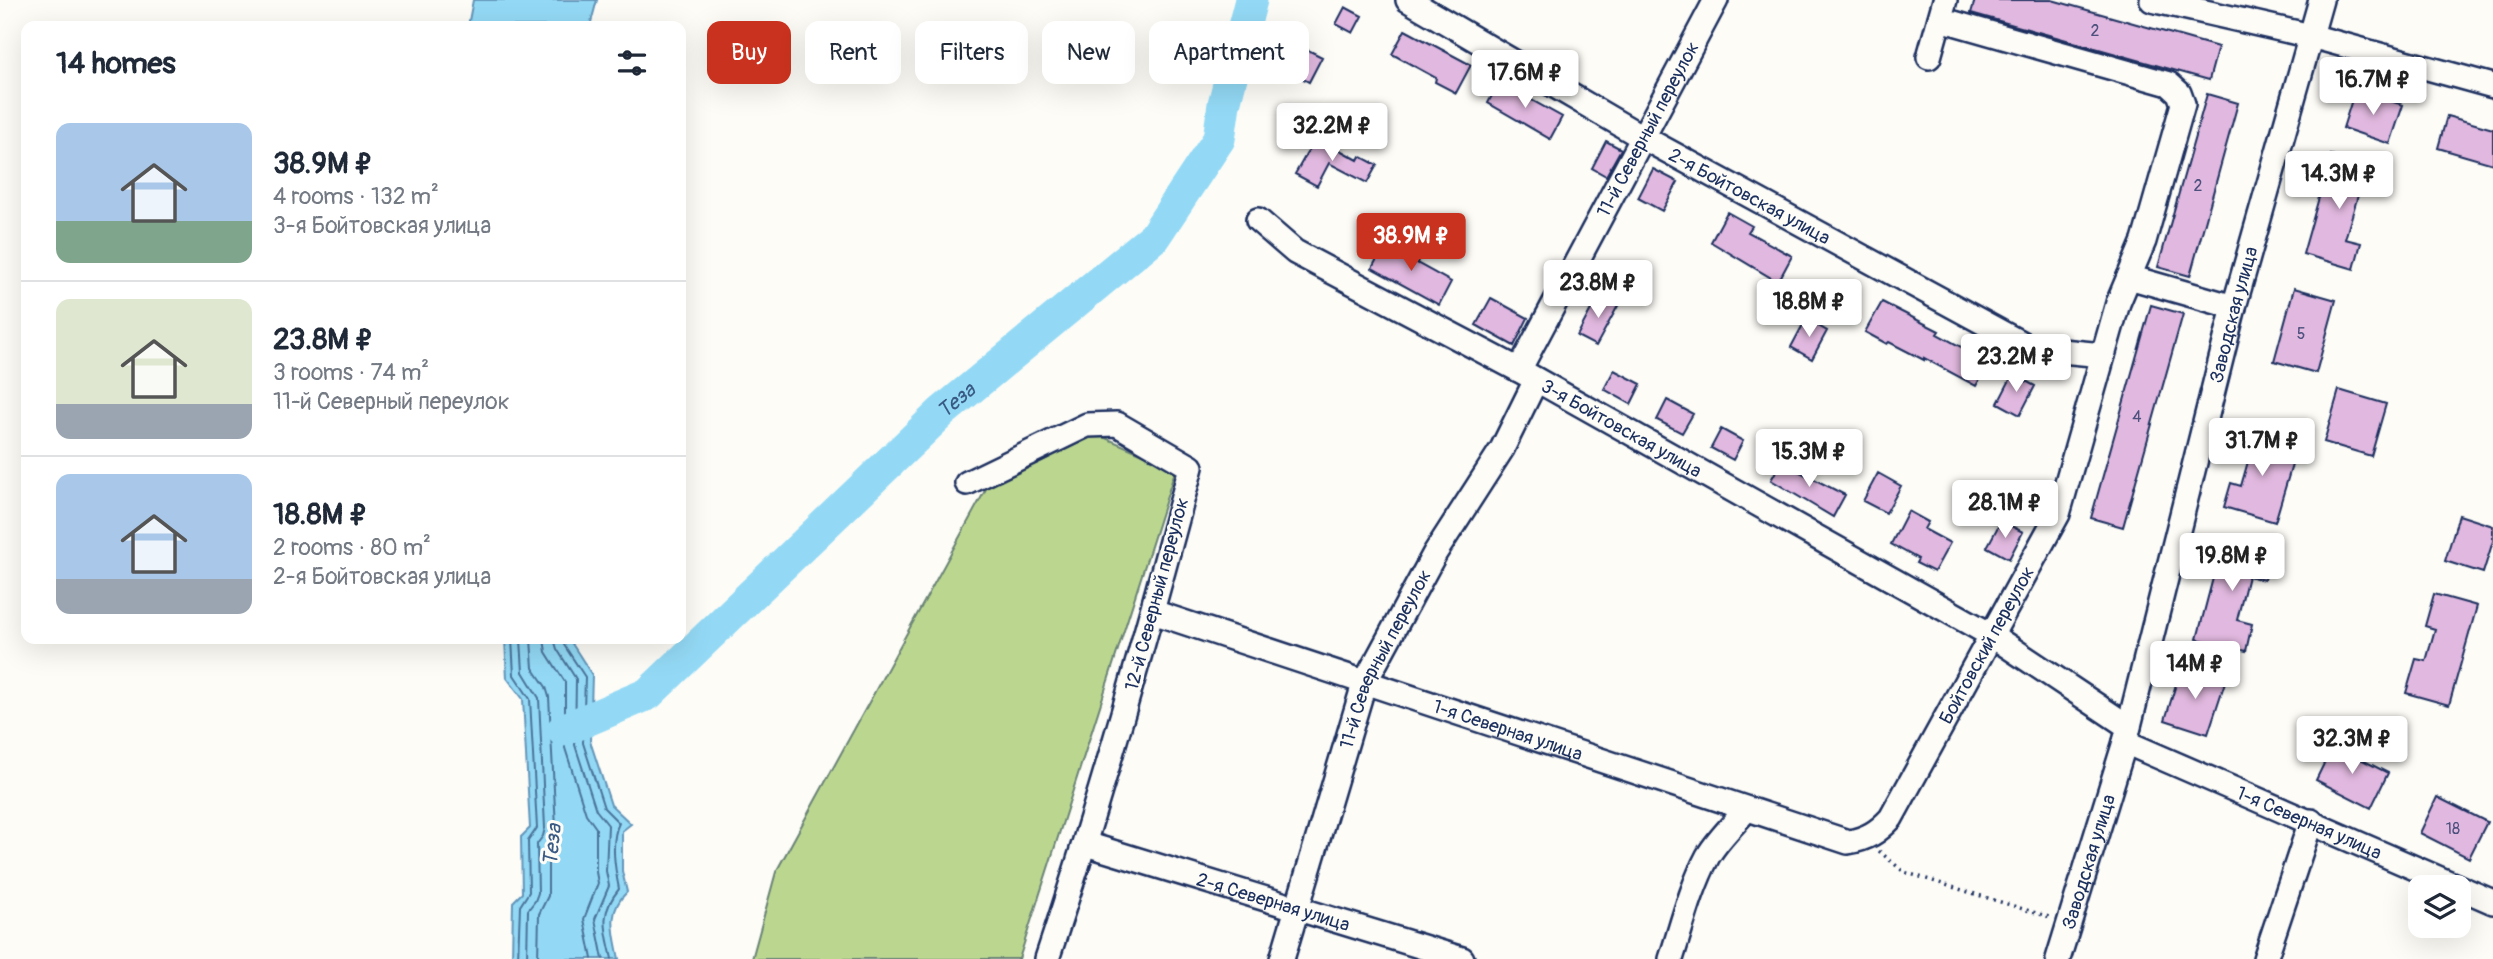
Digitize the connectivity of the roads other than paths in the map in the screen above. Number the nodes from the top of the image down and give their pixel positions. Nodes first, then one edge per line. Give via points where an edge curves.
1 (1408, 0) edge
2 (1716, 0) edge
3 (2152, 0) edge
4 (2321, 0) edge
5 (1943, 9) edge
6 (2311, 36) junction
7 (1929, 57) dead end
8 (2493, 86) edge
9 (1642, 137) junction
10 (1258, 220) dead end
11 (2129, 277) junction
12 (2234, 307) junction
13 (2103, 355) junction
14 (1528, 375) junction
15 (967, 483) dead end
16 (1153, 612) junction
17 (1991, 635) junction
18 (1364, 684) junction
19 (2127, 734) junction
20 (1746, 810) junction
21 (2311, 821) junction
22 (1864, 840) joint
23 (1086, 844) junction
24 (2493, 902) edge
25 (1297, 908) junction
26 (1047, 959) edge
27 (1282, 959) edge
28 (1462, 959) edge
29 (1671, 959) edge
30 (2058, 959) edge
31 (2265, 959) edge

1 - 9 street, 2-я Бойтовская улица
2 - 9 street, 11-й Северный переулок
3 - 6 street
4 - 6 street, Заводская улица
5 - 7 street
5 - 11 street, Бойтовский переулок via 2169,84 2179,93 2183,104 2148,228
6 - 8 street
6 - 12 street, Заводская улица
9 - 13 street, 2-я Бойтовская улица via 2030,348
9 - 14 street, 11-й Северный переулок
10 - 14 street, 3-я Бойтовская улица via 1295,252
11 - 12 street
11 - 13 street, Бойтовский переулок
12 - 19 street, Заводская улица
13 - 17 street, Бойтовский переулок via 2058,514
14 - 17 street, 3-я Бойтовская улица
14 - 18 street, 11-й Северный переулок via 1502,449 1435,553
15 - 16 street, 12-й Северный переулок via 1087,425 1117,424 1191,467
16 - 18 street, 1-я Северная улица
16 - 23 street, 12-й Северный переулок
17 - 19 street, 3-я Бойтовская улица
17 - 22 street, Бойтовский переулок via 1891,818
18 - 20 street, 1-я Северная улица
18 - 25 street, 11-й Северный переулок
19 - 21 street, 1-я Северная улица
19 - 30 street, Заводская улица
20 - 22 street, 1-я Северная улица via 1848,842
20 - 29 street via 1709,855
21 - 24 street, 1-я Северная улица
21 - 31 street
23 - 25 street, 2-я Северная улица
23 - 26 street, 12-й Северный переулок
25 - 27 street, 11-й Северный переулок
25 - 28 street, 2-я Северная улица

